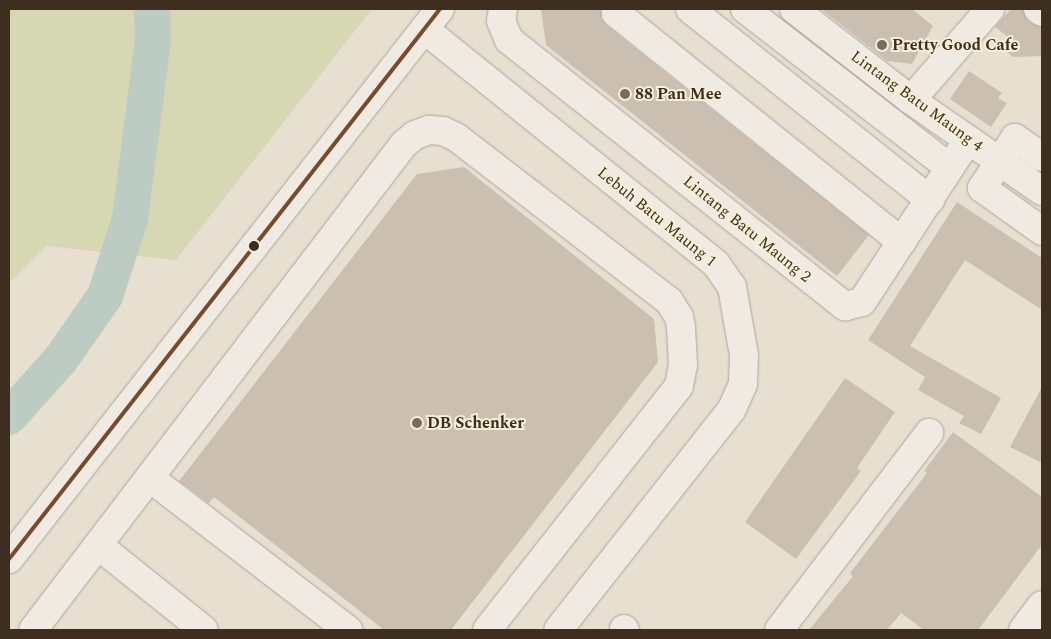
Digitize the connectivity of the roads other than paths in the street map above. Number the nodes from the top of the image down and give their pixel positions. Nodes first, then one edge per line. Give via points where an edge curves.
1 (503, 9) edge
2 (619, 9) edge
3 (690, 9) edge
4 (746, 9) edge
5 (794, 9) edge
6 (990, 9) edge
7 (1038, 9) edge
8 (1042, 12) edge
9 (432, 19) edge
10 (911, 100) junction
11 (968, 140) junction
12 (1042, 157) edge
13 (1000, 162) junction
14 (950, 168) junction
15 (1042, 191) edge
16 (930, 200) junction
17 (1042, 231) edge
18 (902, 242) junction
19 (929, 433) dead end
20 (150, 478) junction
21 (99, 546) junction
22 (9, 559) edge
23 (1042, 605) edge
24 (33, 630) edge
25 (204, 630) edge
26 (348, 630) edge
27 (487, 630) edge
28 (558, 630) edge
29 (779, 630) edge
30 (1023, 630) edge

1 - 18 street, Lintang Batu Maung 2 via 501,21 509,40 844,306 862,302
2 - 18 street via 616,13
3 - 16 street
4 - 14 street
5 - 10 street, Lintang Batu Maung 4
6 - 10 street
7 - 8 street
9 - 22 street
9 - 28 street, Lebuh Batu Maung 1 via 716,264 732,287 744,355 743,384 732,409
10 - 11 street, Lintang Batu Maung 4
11 - 13 street, Lintang Batu Maung 4
11 - 14 street, Lintang Batu Maung 2
12 - 13 street via 1015,138
13 - 15 street, Lintang Batu Maung 4
13 - 17 street via 982,188
14 - 16 street, Lintang Batu Maung 2
16 - 18 street, Lintang Batu Maung 2
19 - 29 street
20 - 21 street
20 - 26 street
20 - 27 street via 404,144 429,130 443,131 669,301 681,327 683,365 680,386
21 - 24 street
21 - 25 street
23 - 30 street

